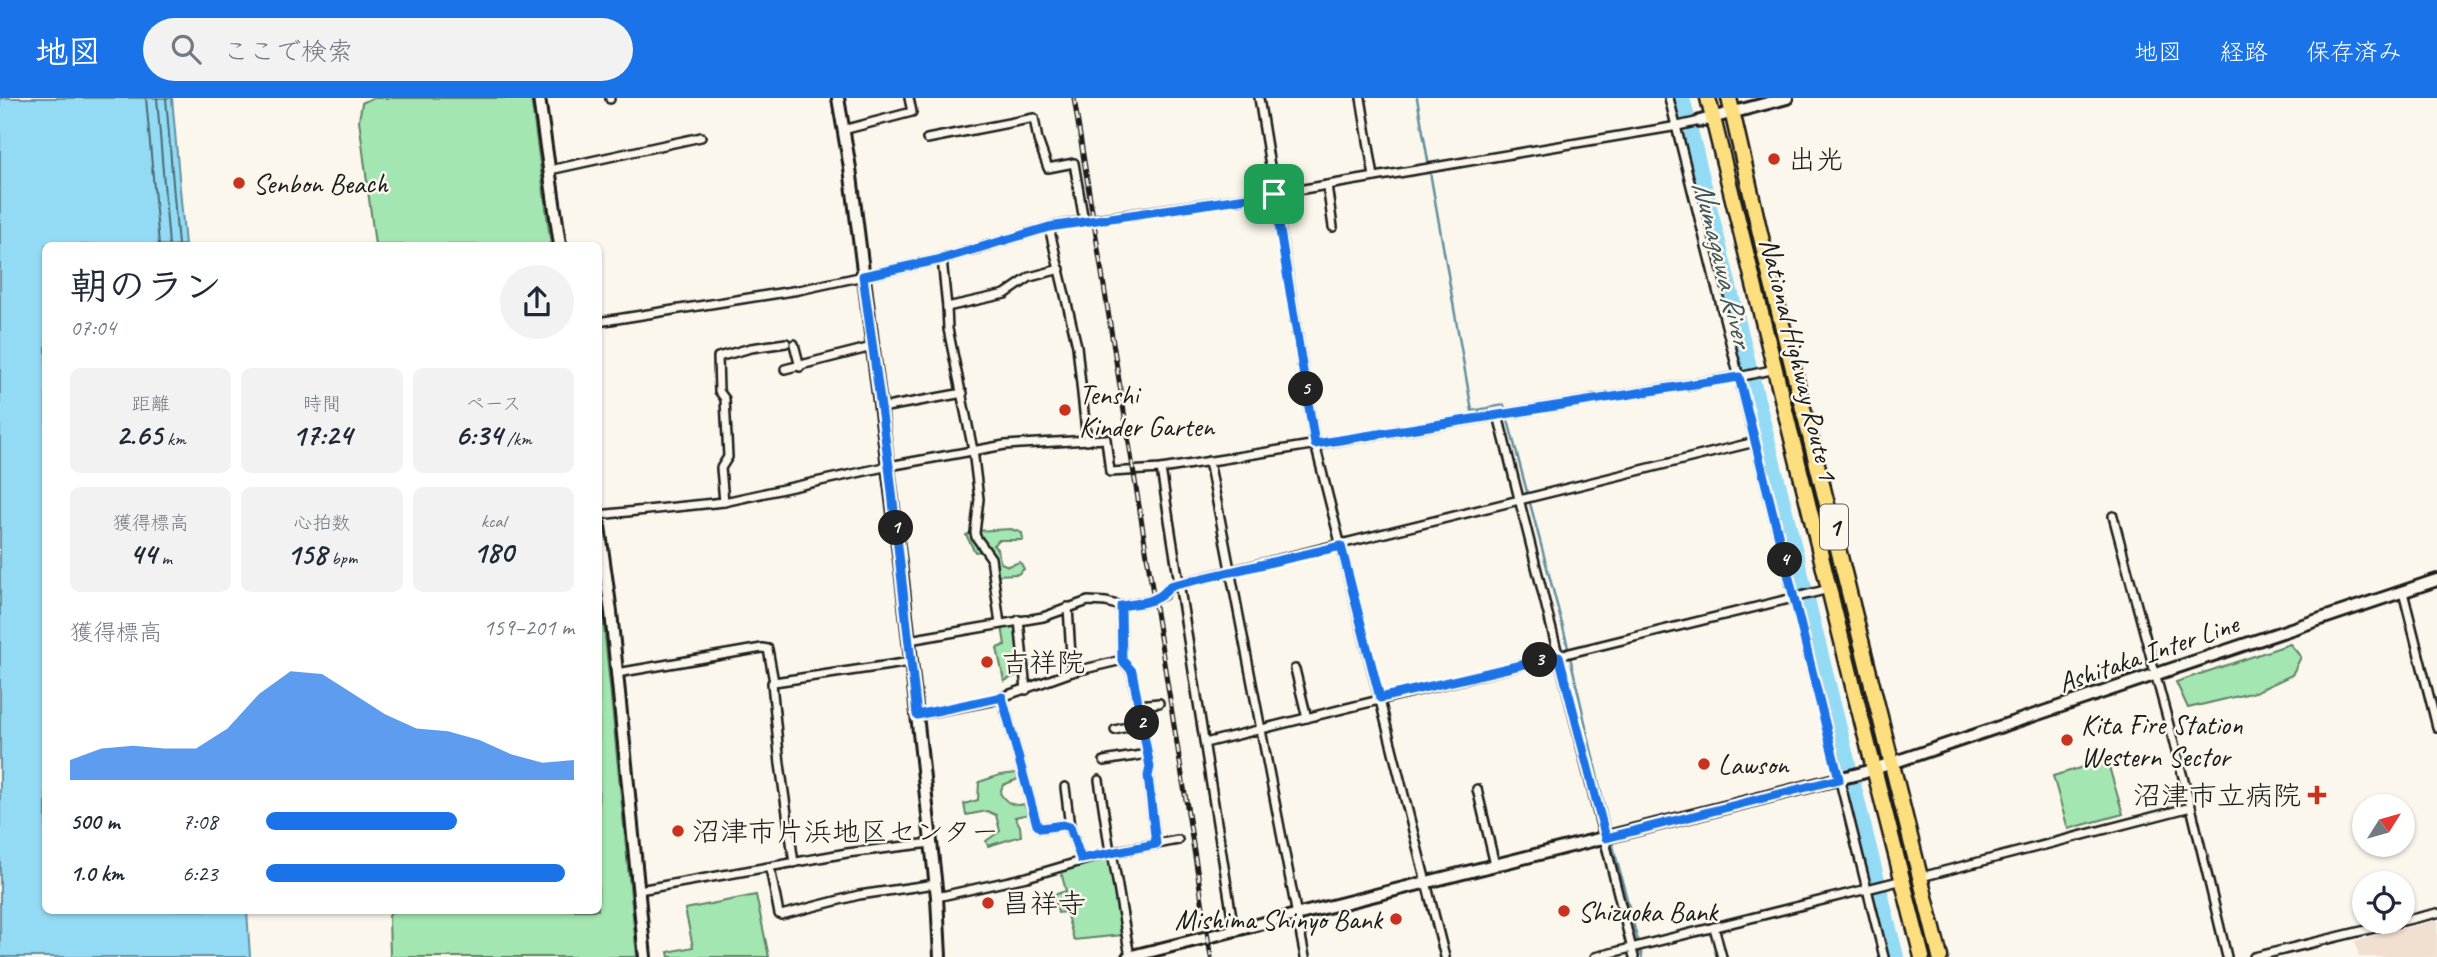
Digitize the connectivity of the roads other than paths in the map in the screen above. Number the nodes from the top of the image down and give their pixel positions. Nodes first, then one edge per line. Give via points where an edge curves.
1 (540, 98) edge
2 (838, 98) edge
3 (909, 98) edge
4 (1259, 98) edge
5 (1361, 98) edge
6 (1669, 98) edge
7 (1708, 98) edge
8 (1787, 98) edge
9 (1730, 105) edge
10 (1706, 119) junction
11 (1677, 127) junction
12 (843, 130) junction
13 (701, 137) dead end
14 (927, 139) dead end
15 (550, 170) junction
16 (1374, 177) junction
17 (1327, 185) junction
18 (1274, 194) junction
19 (1084, 221) junction
20 (1049, 227) junction
21 (1333, 227) dead end
22 (560, 242) edge
23 (942, 259) junction
24 (1060, 269) junction
25 (863, 276) junction
26 (947, 307) junction
27 (602, 321) edge
28 (872, 347) junction
29 (800, 367) junction
30 (785, 369) dead end
31 (1770, 370) junction
32 (1741, 377) junction
33 (962, 393) junction
34 (881, 408) junction
35 (1498, 415) junction
36 (1087, 441) junction
37 (1755, 442) junction
38 (1315, 444) junction
39 (973, 450) junction
40 (1209, 461) junction
41 (889, 466) junction
42 (1161, 469) junction
43 (1519, 500) junction
44 (724, 502) junction
45 (2113, 516) dead end
46 (602, 517) edge
47 (1341, 546) junction
48 (602, 550) edge
49 (1230, 572) junction
50 (2437, 580) edge
51 (1178, 584) junction
52 (1830, 588) junction
53 (2403, 592) junction
54 (1796, 597) junction
55 (1121, 606) junction
56 (1068, 607) junction
57 (1019, 620) junction
58 (1000, 624) junction
59 (909, 640) junction
60 (1559, 656) junction
61 (1122, 660) junction
62 (911, 662) junction
63 (1295, 669) dead end
64 (1072, 672) junction
65 (617, 673) junction
66 (2157, 674) junction
67 (774, 682) junction
68 (1026, 690) junction
69 (1002, 697) junction
70 (1380, 698) junction
71 (1158, 703) dead end
72 (1139, 705) junction
73 (917, 715) junction
74 (1307, 718) junction
75 (1142, 723) junction
76 (2437, 727) edge
77 (1115, 730) dead end
78 (1261, 730) junction
79 (1205, 743) junction
80 (1147, 754) junction
81 (1104, 761) dead end
82 (1892, 763) junction
83 (1868, 771) junction
84 (1840, 779) junction
85 (1099, 780) dead end
86 (1065, 787) dead end
87 (1478, 789) dead end
88 (2191, 807) junction
89 (1070, 827) junction
90 (1606, 838) junction
91 (1178, 840) dead end
92 (931, 843) junction
93 (1156, 844) junction
94 (1111, 852) junction
95 (1081, 859) junction
96 (794, 863) junction
97 (1496, 864) junction
98 (770, 868) junction
99 (1920, 877) junction
100 (1898, 881) junction
101 (1426, 882) junction
102 (936, 884) junction
103 (1869, 887) junction
104 (639, 890) junction
105 (937, 897) junction
106 (2437, 913) edge
107 (1297, 914) junction
108 (2415, 918) edge
109 (1714, 927) junction
110 (1234, 930) junction
111 (2352, 934) edge
112 (1632, 948) junction
113 (645, 957) edge
114 (940, 957) edge
115 (1129, 957) edge
116 (1306, 957) edge
117 (1445, 957) edge
118 (1595, 957) edge
119 (1634, 957) edge
120 (1722, 957) edge
121 (1884, 957) edge
122 (1923, 957) edge
123 (1940, 957) edge
124 (2227, 957) edge
125 (2254, 957) edge

1 - 15 street
2 - 12 street
3 - 12 street via 912,112
4 - 18 street
5 - 16 street
6 - 11 street
7 - 10 highway, National Highway Route 1 / 1
8 - 9 street
9 - 10 street
9 - 82 highway, National Highway Route 1 / 1
10 - 11 street
10 - 31 highway, National Highway Route 1 / 1
11 - 16 street
11 - 32 street
12 - 25 street
13 - 15 street
14 - 19 street via 1034,118 1048,168 1074,163
15 - 22 street
16 - 17 street
17 - 18 street
17 - 21 street
18 - 19 street
18 - 38 street
19 - 20 street
20 - 23 street
20 - 24 street
23 - 25 street
23 - 26 street
24 - 26 street via 1030,277 1005,293
24 - 36 street via 1077,346
25 - 27 street
25 - 28 street
26 - 33 street
28 - 29 street
28 - 34 street
29 - 30 street
29 - 44 street via 790,344 718,357 728,457 721,468
31 - 32 street
31 - 52 highway, National Highway Route 1 / 1
32 - 35 street
32 - 37 street
33 - 34 street
33 - 39 street
34 - 41 street
35 - 38 street
35 - 43 street
36 - 39 street
36 - 42 street via 1106,439 1110,472
37 - 43 street
37 - 54 street
38 - 40 street
38 - 47 street
39 - 41 street
39 - 58 street via 979,499 975,533 991,558
40 - 42 street
40 - 49 street
41 - 44 street
41 - 59 street
42 - 51 street
43 - 47 street
43 - 60 street
44 - 46 street
45 - 66 street
47 - 49 street
47 - 70 street
48 - 65 street
49 - 51 street
49 - 78 street
50 - 53 street, Ashitaka Inter Line
51 - 55 street via 1154,599
51 - 79 street
52 - 54 street
52 - 83 highway, National Highway Route 1 / 1
53 - 66 street, Ashitaka Inter Line
53 - 76 street
54 - 60 street
54 - 84 street
55 - 56 street via 1088,601
55 - 61 street
56 - 57 street
56 - 64 street
57 - 58 street
57 - 68 street
58 - 59 street
59 - 62 street
60 - 70 street
60 - 90 street
61 - 64 street
61 - 72 street via 1132,671
62 - 67 street
62 - 73 street
63 - 74 street
64 - 68 street
65 - 67 street via 762,648 771,655
65 - 104 street
66 - 82 street, Ashitaka Inter Line
66 - 88 street
67 - 96 street
68 - 69 street
69 - 73 street
69 - 89 street via 1037,825
70 - 74 street
70 - 101 street
71 - 72 street
72 - 75 street
73 - 92 street
74 - 78 street
75 - 77 street
75 - 80 street
78 - 79 street
78 - 107 street
79 - 110 street
80 - 81 street
80 - 93 street
82 - 83 street, Ashitaka Inter Line
82 - 99 highway, National Highway Route 1 / 1
83 - 84 street, Ashitaka Inter Line
83 - 100 highway, National Highway Route 1 / 1
84 - 90 street, Ashitaka Inter Line
84 - 103 street
85 - 94 street
86 - 89 street
87 - 97 street
88 - 99 street
88 - 124 street
89 - 95 street
90 - 97 street, Ashitaka Inter Line
90 - 112 street
91 - 93 street
92 - 96 street
92 - 102 street
93 - 94 street
94 - 95 street
94 - 115 street
95 - 105 street via 1027,877
96 - 98 street
97 - 101 street, Ashitaka Inter Line
98 - 102 street via 781,915 859,895
98 - 104 street
99 - 123 highway, National Highway Route 1 / 1
100 - 103 street
100 - 122 highway, National Highway Route 1 / 1
101 - 107 street, Ashitaka Inter Line
101 - 117 street
102 - 105 street
103 - 109 street
103 - 121 street
104 - 113 street
105 - 114 street
106 - 108 street
107 - 110 street, Ashitaka Inter Line
107 - 116 street
109 - 112 street
109 - 120 street
110 - 115 street, Ashitaka Inter Line
111 - 125 street
112 - 118 street
112 - 119 street

